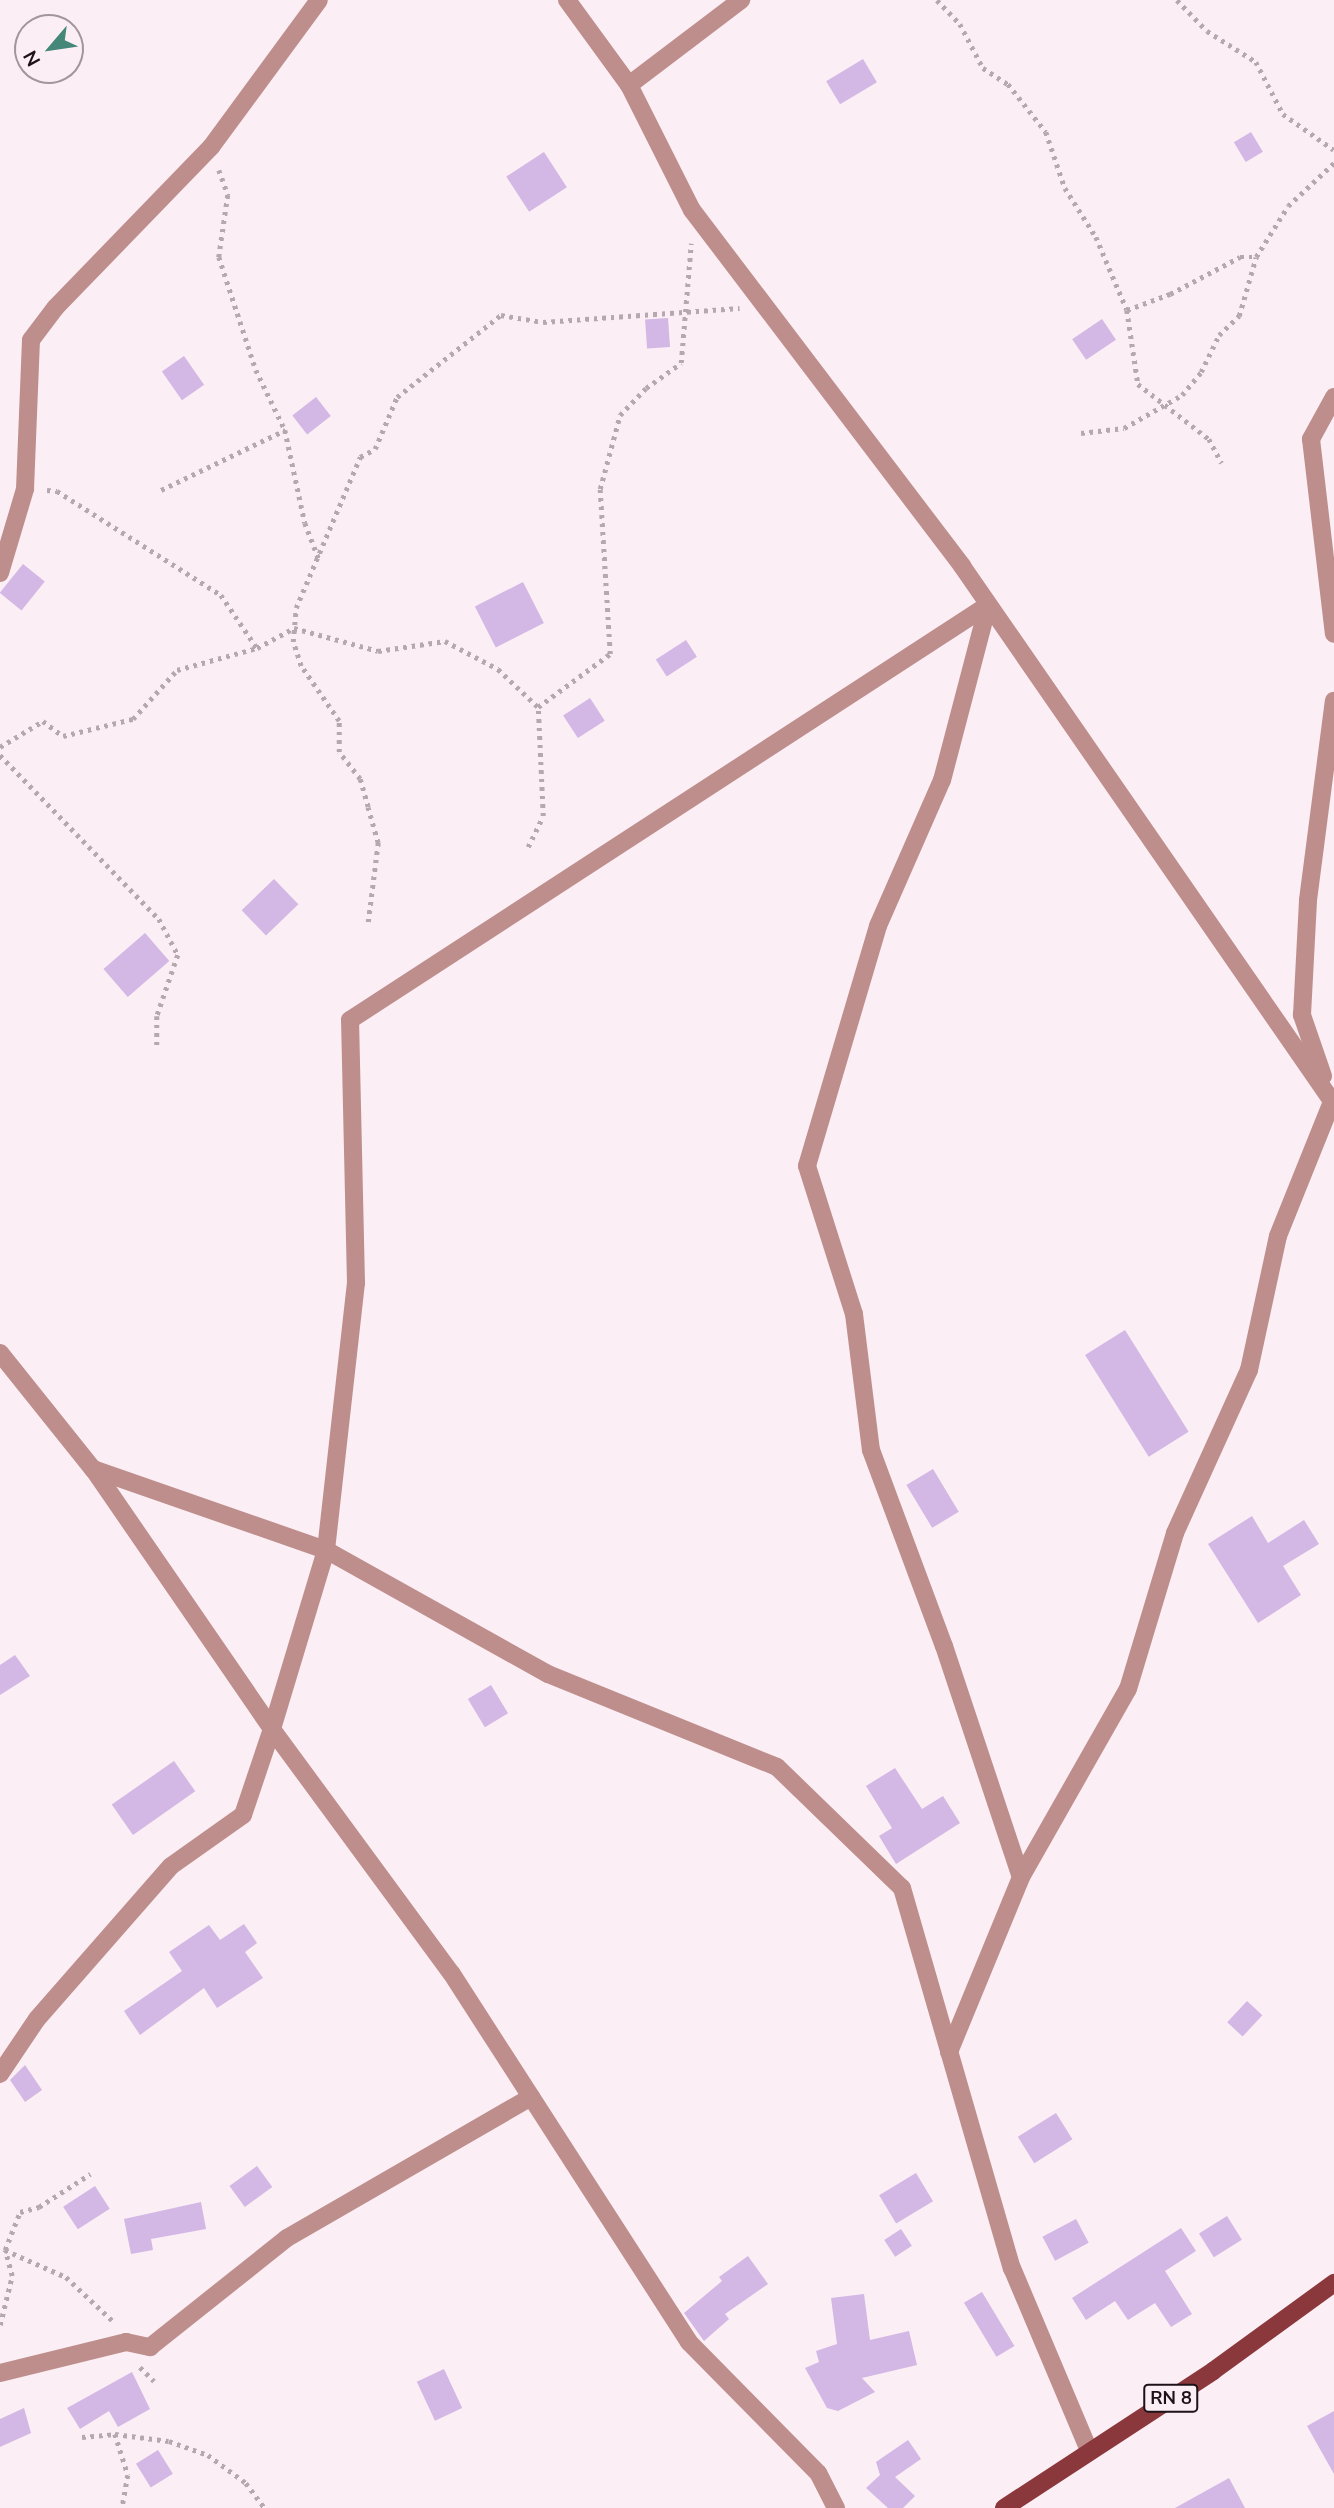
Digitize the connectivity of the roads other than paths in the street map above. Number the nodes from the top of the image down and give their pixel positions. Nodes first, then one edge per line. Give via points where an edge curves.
1 (319, 0) edge
2 (567, 0) edge
3 (741, 0) edge
4 (629, 85) junction
5 (1334, 397) edge
6 (1328, 530) edge
7 (0, 573) edge
8 (988, 605) junction
9 (1334, 634) edge
10 (1334, 701) edge
11 (1333, 1100) edge
12 (0, 1353) edge
13 (93, 1469) junction
14 (326, 1550) junction
15 (272, 1729) junction
16 (1021, 1877) junction
17 (949, 2052) junction
18 (0, 2074) edge
19 (531, 2097) junction
20 (1333, 2284) edge
21 (0, 2373) edge
22 (1089, 2450) junction
23 (836, 2508) edge
24 (1004, 2508) edge

1 - 7 street via 211,147 56,307 31,340 25,489
2 - 4 street
3 - 4 street
4 - 8 street via 692,210
5 - 6 street via 1311,439
6 - 9 street
8 - 11 street
8 - 14 street via 350,1020 356,1283
8 - 16 street via 942,780 878,926 807,1166 855,1314 871,1450 944,1646
10 - 11 street via 1308,900 1302,1015
11 - 16 street via 1278,1236 1249,1370 1175,1533 1128,1689
12 - 13 street
13 - 14 street
13 - 15 street
14 - 15 street
14 - 17 street via 548,1674 777,1768 902,1888
15 - 18 street via 243,1815 171,1866 37,2019
15 - 19 street via 451,1973
16 - 17 street
17 - 22 street via 1012,2269
19 - 21 street via 287,2238 150,2347 126,2342
19 - 23 street via 689,2342 818,2473
20 - 22 main road, RN 8 via 1213,2371
22 - 24 main road, RN 8

